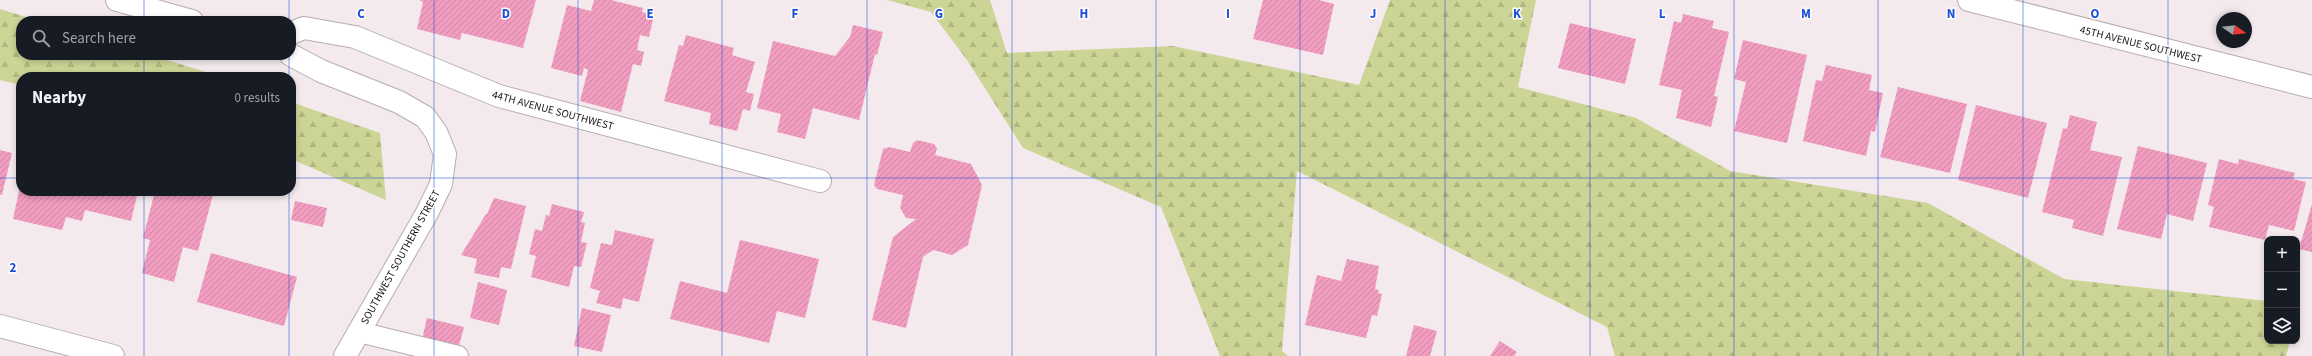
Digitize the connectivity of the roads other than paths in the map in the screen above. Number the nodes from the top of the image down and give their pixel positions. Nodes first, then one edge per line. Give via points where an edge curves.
1 (117, 0) edge
2 (1969, 0) edge
3 (174, 16) edge
4 (296, 31) edge
5 (296, 58) edge
6 (2312, 87) edge
7 (820, 181) dead end
8 (0, 326) edge
9 (359, 332) junction
10 (113, 356) edge
11 (345, 356) edge
12 (458, 356) edge

1 - 3 street
2 - 6 street, 45TH AVENUE SOUTHWEST
4 - 7 street, 44TH AVENUE SOUTHWEST via 304,28 355,37 499,96
5 - 9 street, SOUTHWEST SOUTHERN STREET via 321,71 399,102 425,117 436,132 445,154 440,184 427,213
8 - 10 street
9 - 11 street, SOUTHWEST SOUTHERN STREET
9 - 12 lane

